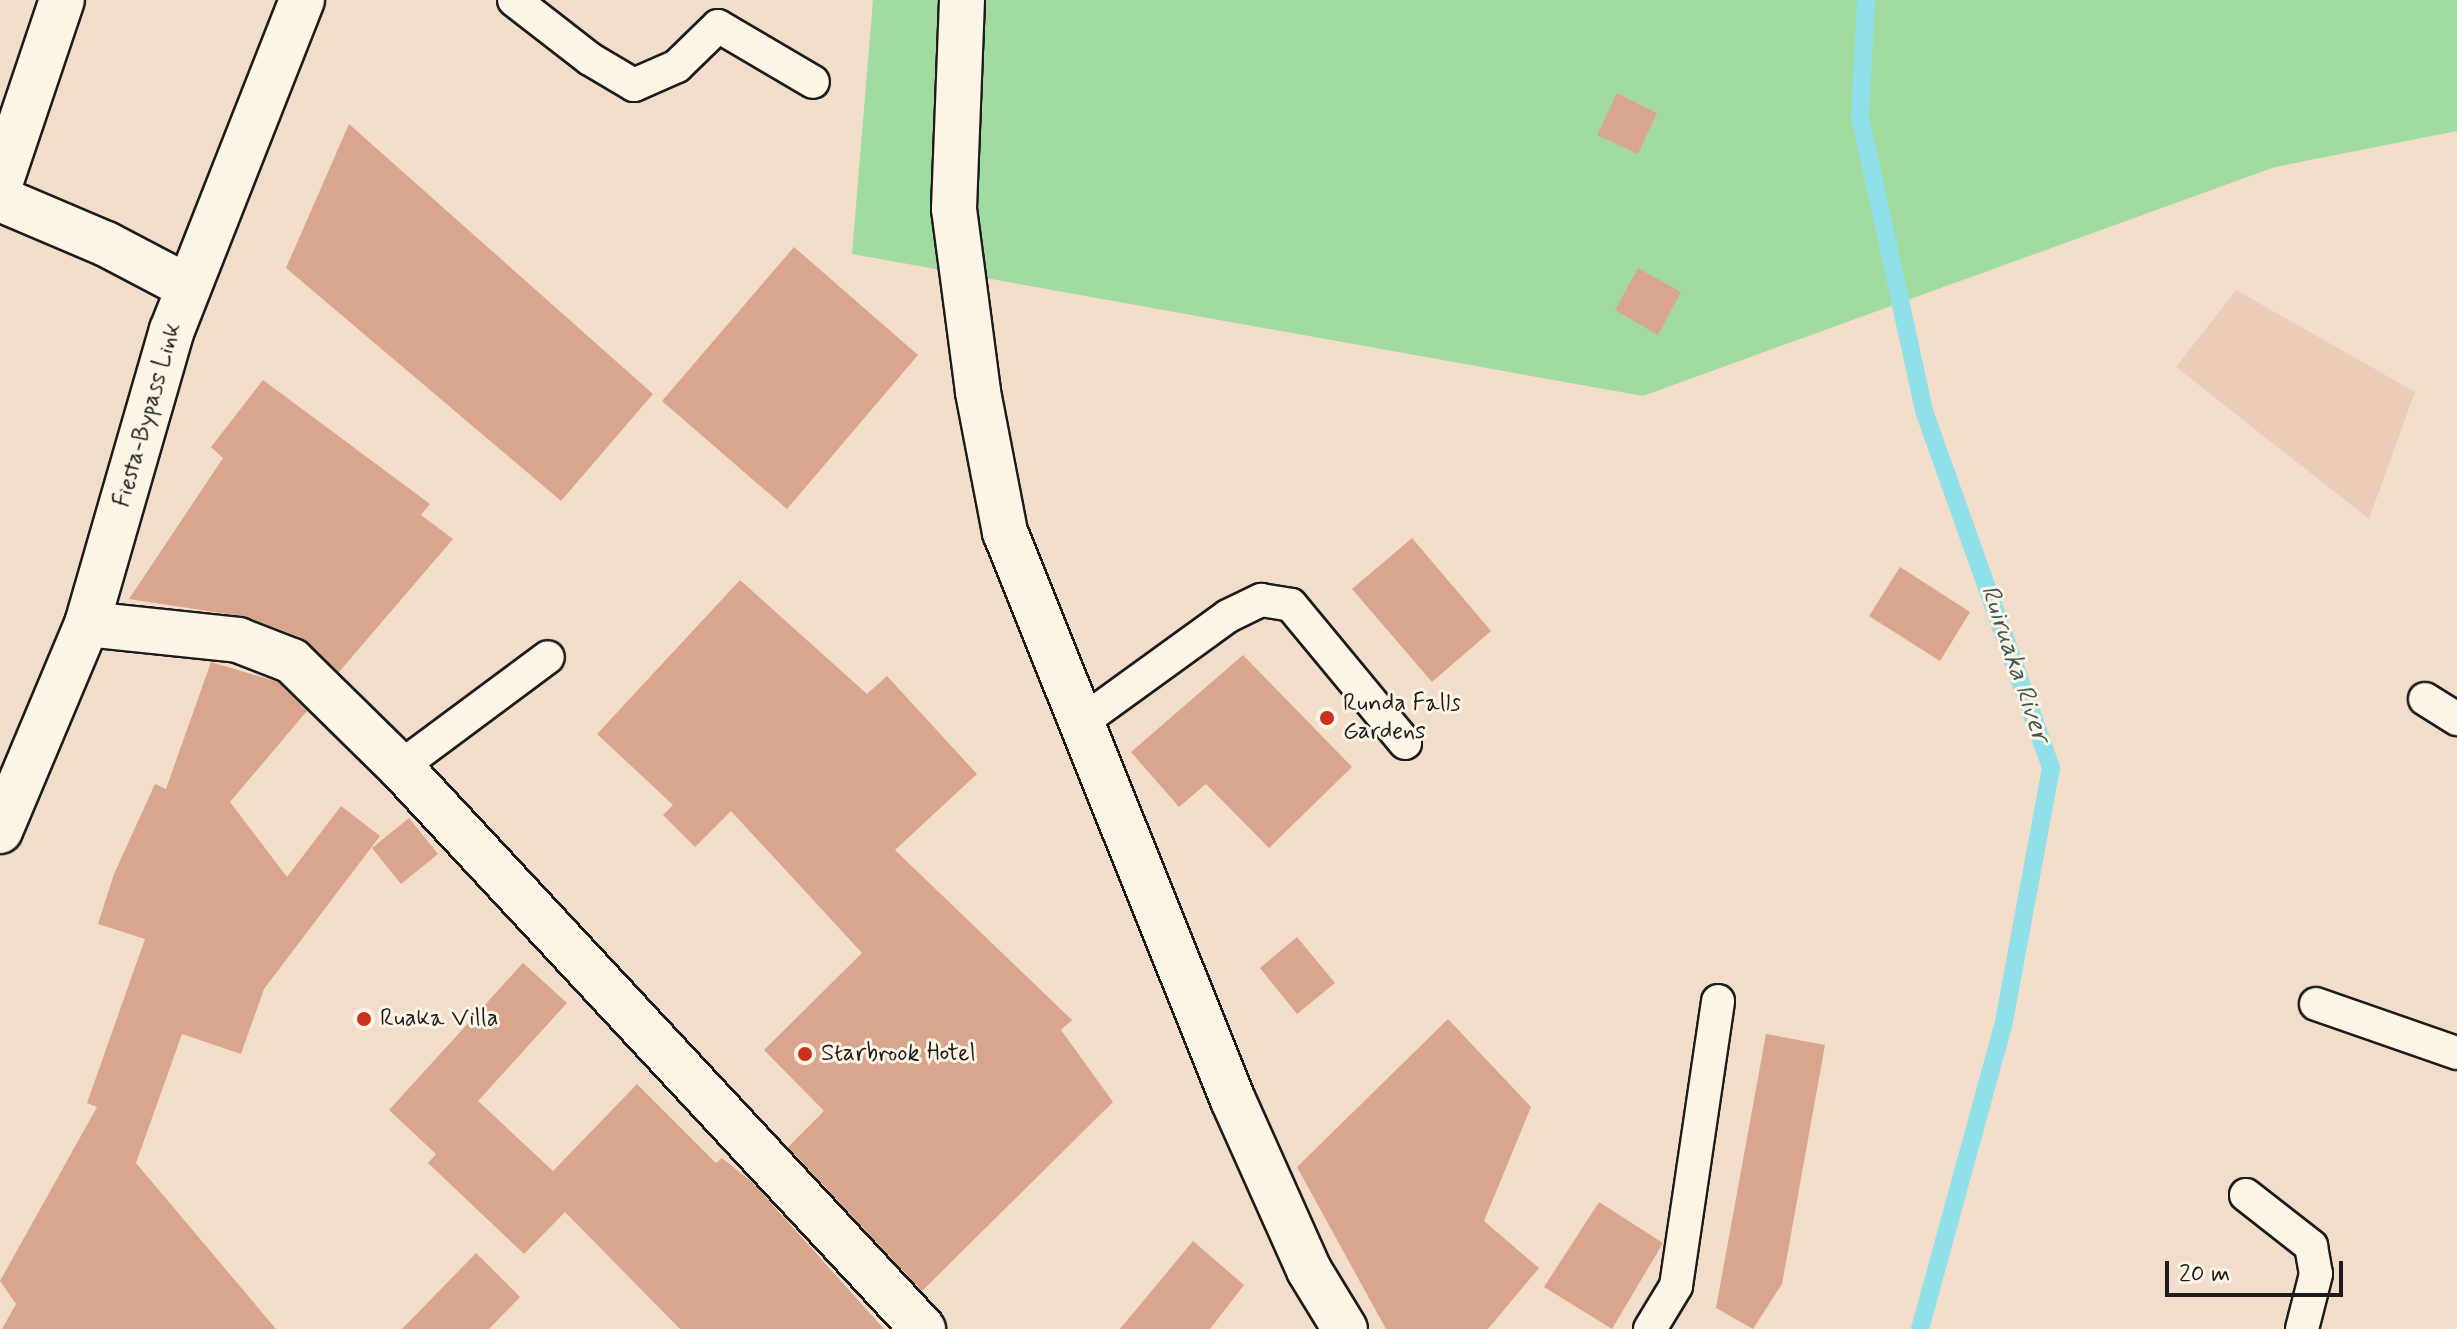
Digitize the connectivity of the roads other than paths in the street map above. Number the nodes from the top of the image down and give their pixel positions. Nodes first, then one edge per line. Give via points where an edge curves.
1 (302, 0) edge
2 (514, 0) edge
3 (962, 0) edge
4 (58, 1) edge
5 (813, 82) dead end
6 (0, 184) edge
7 (0, 199) edge
8 (188, 287) junction
9 (87, 624) junction
10 (548, 657) dead end
11 (2425, 699) dead end
12 (2457, 719) edge
13 (1083, 721) junction
14 (1405, 743) dead end
15 (400, 767) junction
16 (0, 831) edge
17 (1718, 1001) dead end
18 (2316, 1004) dead end
19 (2457, 1053) edge
20 (2246, 1195) dead end
21 (923, 1329) edge
22 (1345, 1329) edge
23 (1650, 1329) edge
24 (2302, 1329) edge

1 - 8 street, Fiesta-Bypass Link
2 - 5 lane via 590,59 634,85 677,66 718,26
3 - 13 street via 954,209 978,392 1005,532
4 - 6 street
7 - 8 street via 106,244
8 - 9 street, Fiesta-Bypass Link
9 - 15 street via 238,640 292,661
9 - 16 street, Fiesta-Bypass Link
10 - 15 lane
11 - 12 lane
13 - 14 lane via 1228,616 1261,600 1291,605
13 - 22 street via 1233,1100 1309,1270
15 - 21 street
17 - 23 lane via 1676,1286
18 - 19 lane
20 - 24 lane via 2311,1246 2316,1274

